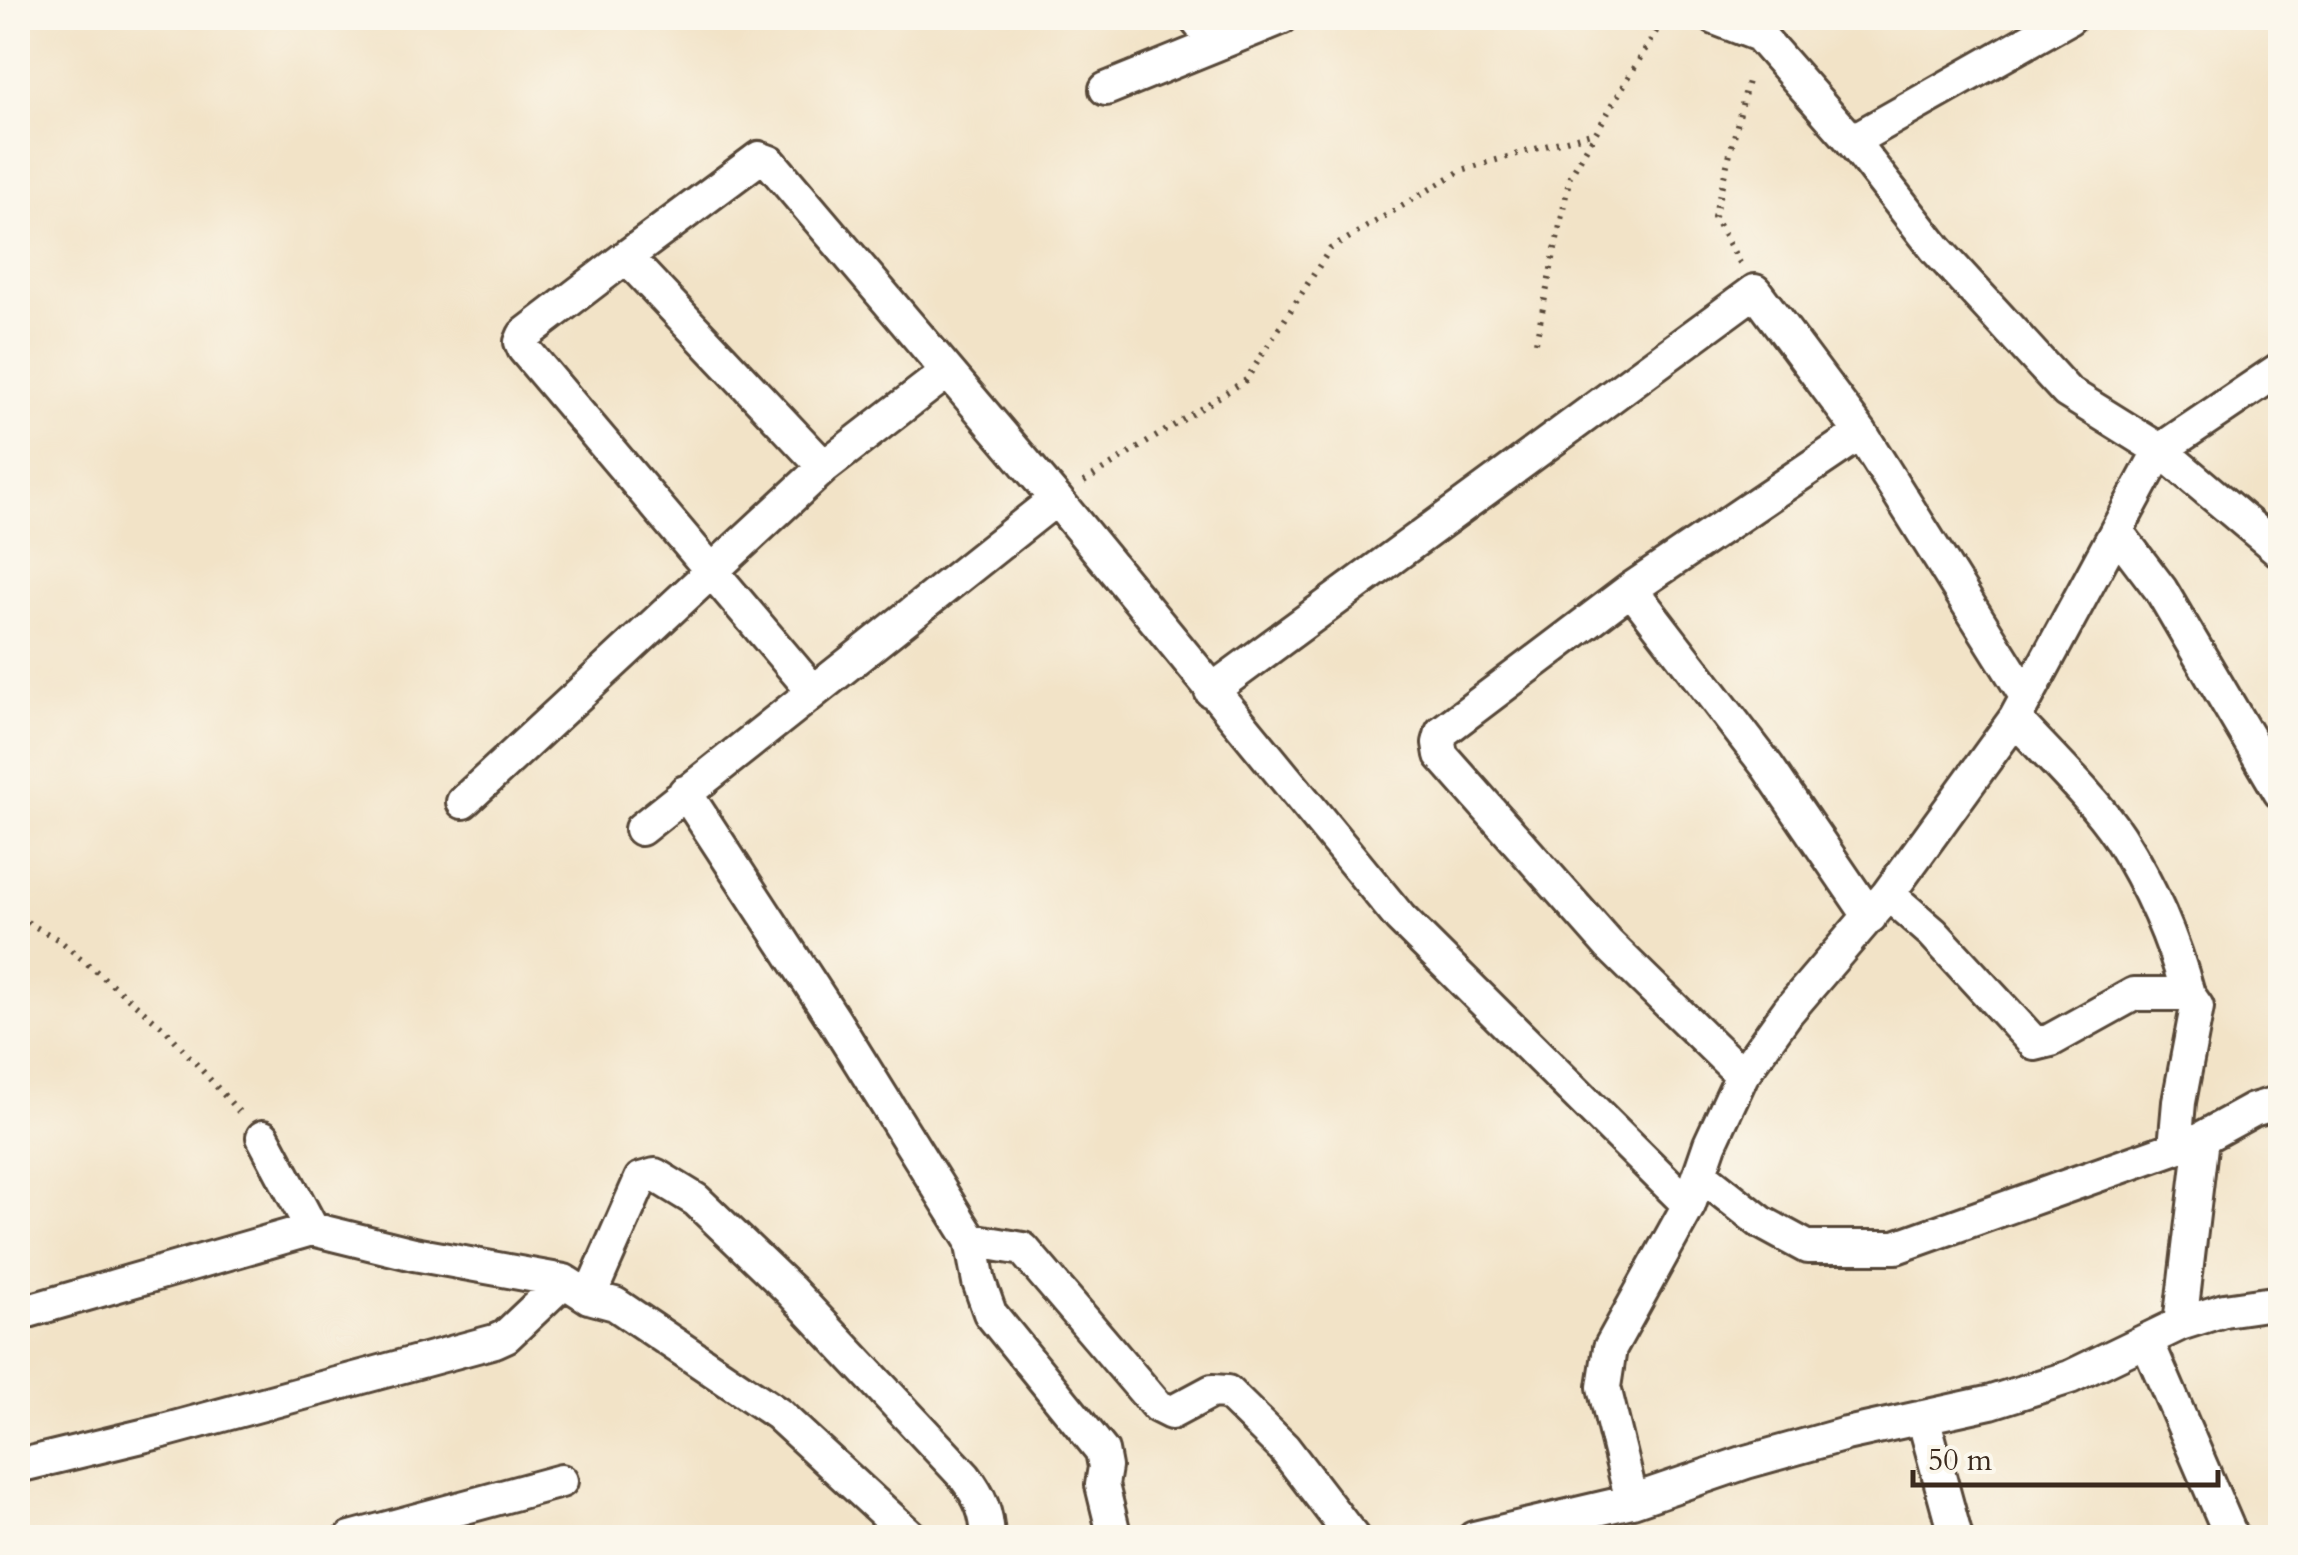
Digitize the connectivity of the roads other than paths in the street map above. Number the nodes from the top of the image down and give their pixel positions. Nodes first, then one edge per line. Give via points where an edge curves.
1 (1195, 18) edge
2 (1281, 18) edge
3 (1715, 18) edge
4 (2068, 18) edge
5 (1216, 44) junction
6 (1106, 89) dead end
7 (1852, 142) junction
8 (626, 258) junction
9 (2280, 369) edge
10 (947, 372) junction
11 (1861, 433) junction
12 (2160, 450) junction
13 (824, 466) junction
14 (1056, 499) junction
15 (2118, 532) junction
16 (2280, 550) edge
17 (714, 572) junction
18 (1630, 589) junction
19 (813, 691) junction
20 (1210, 691) junction
21 (2021, 708) junction
22 (685, 792) junction
23 (2280, 792) edge
24 (463, 802) dead end
25 (641, 828) dead end
26 (1879, 906) junction
27 (2188, 994) junction
28 (1742, 1074) junction
29 (2280, 1102) edge
30 (264, 1137) road end
31 (2188, 1143) junction
32 (1694, 1190) junction
33 (312, 1229) junction
34 (971, 1240) junction
35 (576, 1289) junction
36 (2280, 1302) edge
37 (18, 1314) edge
38 (2180, 1324) junction
39 (2147, 1341) junction
40 (1923, 1417) junction
41 (18, 1466) edge
42 (561, 1481) dead end
43 (1632, 1501) junction
44 (901, 1534) edge
45 (351, 1538) edge
46 (988, 1538) edge
47 (1114, 1538) edge
48 (1353, 1538) edge
49 (1474, 1538) edge
50 (1956, 1538) edge
51 (2232, 1538) edge

1 - 5 street
2 - 5 street
3 - 7 street via 1759,35
4 - 7 street
5 - 6 street
7 - 12 street via 1936,249 2068,392
8 - 10 street via 758,158 765,160
8 - 13 street
8 - 17 street via 521,342
9 - 12 street
10 - 13 street
10 - 14 street
11 - 18 street
11 - 20 street via 1754,291
11 - 21 street
12 - 15 street
12 - 16 street
13 - 17 street
14 - 19 street
14 - 20 street
15 - 21 street
15 - 23 street
17 - 19 street
17 - 24 street
18 - 26 street
18 - 28 street via 1442,732 1441,756 1609,945
19 - 22 street
20 - 32 street via 1400,918
21 - 26 street
21 - 27 street via 2117,834 2154,898
22 - 25 street
22 - 34 street
26 - 27 street via 1933,933 2035,1044 2134,994
26 - 28 street
27 - 31 street via 2198,1006 2179,1102
28 - 32 street
29 - 31 street
30 - 33 street
31 - 32 street via 1896,1247 1807,1246
31 - 38 street
32 - 43 street via 1604,1370
33 - 35 street
33 - 37 street
34 - 47 street via 990,1312 1102,1451
34 - 48 street via 1022,1249 1157,1406 1171,1413 1212,1391 1227,1392 1284,1448
35 - 41 street via 494,1341
35 - 44 street via 615,1304 778,1414
35 - 46 street via 641,1179 655,1175 696,1200 790,1290 965,1477 980,1497
36 - 38 street
38 - 39 street
39 - 40 street via 2070,1378
39 - 51 street
40 - 43 street via 1746,1462
40 - 50 street
42 - 45 street
43 - 49 street

